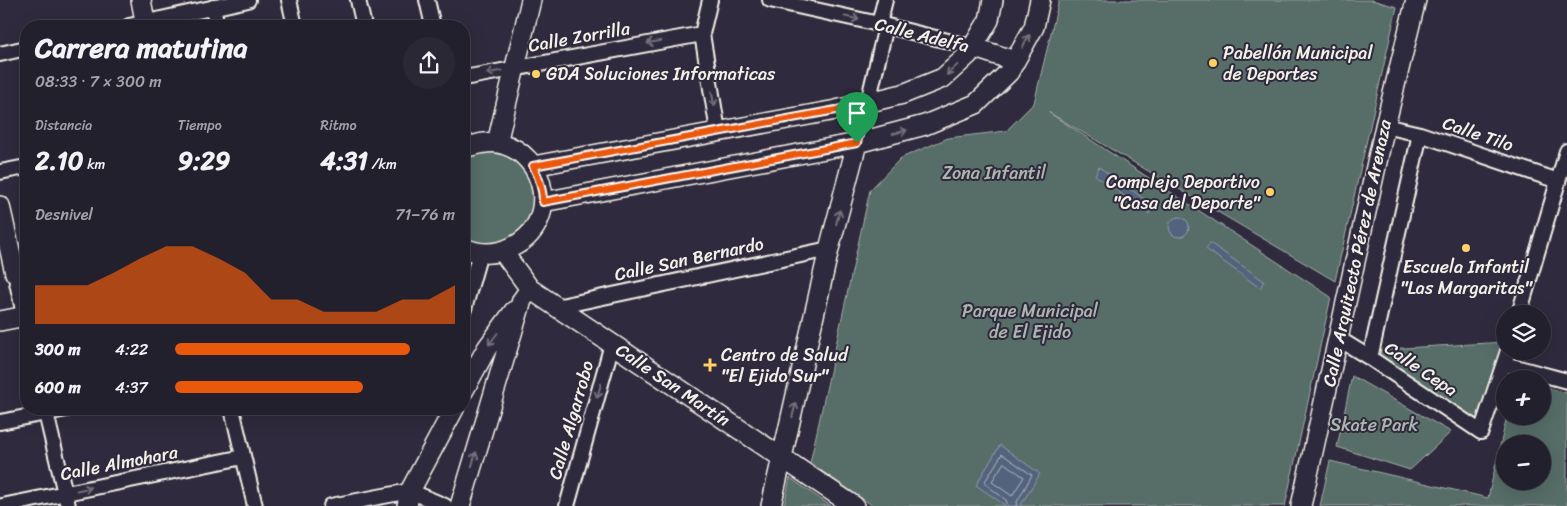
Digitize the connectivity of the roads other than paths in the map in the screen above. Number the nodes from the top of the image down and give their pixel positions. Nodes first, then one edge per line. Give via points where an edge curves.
1 (141, 0) edge
2 (248, 0) edge
3 (289, 0) edge
4 (358, 0) edge
5 (427, 0) edge
6 (531, 0) edge
7 (710, 0) edge
8 (770, 0) edge
9 (884, 0) edge
10 (993, 0) edge
11 (1040, 0) edge
12 (1416, 0) edge
13 (213, 7) junction
14 (140, 20) edge
15 (160, 20) edge
16 (216, 20) edge
17 (294, 20) edge
18 (363, 20) edge
19 (432, 20) edge
20 (883, 25) junction
21 (702, 34) junction
22 (972, 47) junction
23 (20, 49) edge
24 (0, 54) edge
25 (1015, 61) junction
26 (515, 68) junction
27 (470, 77) edge
28 (868, 102) junction
29 (1385, 126) junction
30 (718, 131) junction
31 (1420, 134) junction
32 (497, 143) junction
33 (857, 143) junction
34 (470, 146) edge
35 (1567, 151) edge
36 (533, 166) junction
37 (20, 168) edge
38 (0, 172) edge
39 (1558, 181) junction
40 (543, 202) junction
41 (0, 206) edge
42 (829, 249) junction
43 (472, 250) edge
44 (503, 252) junction
45 (470, 265) edge
46 (14, 273) edge
47 (526, 295) junction
48 (20, 296) edge
49 (1522, 305) edge
50 (556, 307) junction
51 (20, 319) edge
52 (0, 321) edge
53 (1339, 339) junction
54 (612, 344) junction
55 (1370, 358) junction
56 (1505, 360) edge
57 (1511, 360) edge
58 (470, 379) edge
59 (1567, 381) edge
60 (29, 415) edge
61 (47, 415) edge
62 (234, 415) edge
63 (451, 415) edge
64 (0, 422) edge
65 (244, 457) junction
66 (782, 457) junction
67 (408, 498) edge
68 (66, 500) edge
69 (2, 506) edge
70 (255, 506) edge
71 (331, 506) edge
72 (444, 506) edge
73 (460, 506) edge
74 (567, 506) edge
75 (771, 506) edge
76 (854, 506) edge
77 (1300, 506) edge

1 - 14 street
2 - 13 street
3 - 17 street
4 - 18 street
5 - 19 street
6 - 26 street
7 - 21 street
8 -> 20 street, Calle Adelfa
9 - 20 street
10 - 22 street via 988,20
25 -> 11 street via 1034,28
12 - 29 street, Calle Arquitecto Pérez de Arenaza
13 - 15 street
13 - 16 street
20 - 22 street, Calle Adelfa
20 - 28 street
21 -> 26 street, Calle Zorrilla
21 -> 30 street
22 - 25 street, Calle Adelfa
22 -> 28 street via 968,55 943,78 903,94
23 - 24 street
33 -> 25 street via 925,125 976,104 1009,72
26 -> 27 street, Calle Zorrilla
26 - 32 street
28 - 30 street
28 - 33 street
29 - 31 street, Calle Tilo
29 - 53 street, Calle Arquitecto Pérez de Arenaza
30 - 36 street
31 - 39 street, Calle Tilo
31 - 55 street
32 - 34 street
32 - 36 street via 524,156
33 - 40 street
42 -> 33 street
35 - 39 street
36 - 40 street via 543,190
37 - 38 street
39 - 49 street
40 - 44 street via 531,233
41 - 46 street
42 - 50 street, Calle San Bernardo
66 -> 42 street
43 - 44 street via 487,254
43 - 45 street
44 - 47 street, Calle San Martín
46 - 48 street
47 - 50 street, Calle San Martín
47 -> 58 street via 487,348
73 -> 47 street
50 - 54 street, Calle San Martín
51 - 52 street
53 - 55 street, Calle Cepa
53 - 77 street, Calle Arquitecto Pérez de Arenaza
54 - 66 street, Calle San Martín
54 -> 74 street, Calle Algarrobo
55 - 56 street, Calle Cepa via 1481,432
57 - 59 street
60 - 64 street
61 - 68 street
62 - 65 street
63 - 67 street
68 -> 65 street, Calle Almohara
65 - 70 street
66 - 75 street
66 - 76 street, Calle San Martín
67 - 71 street
67 - 72 street
68 - 69 street, Calle Almohara

